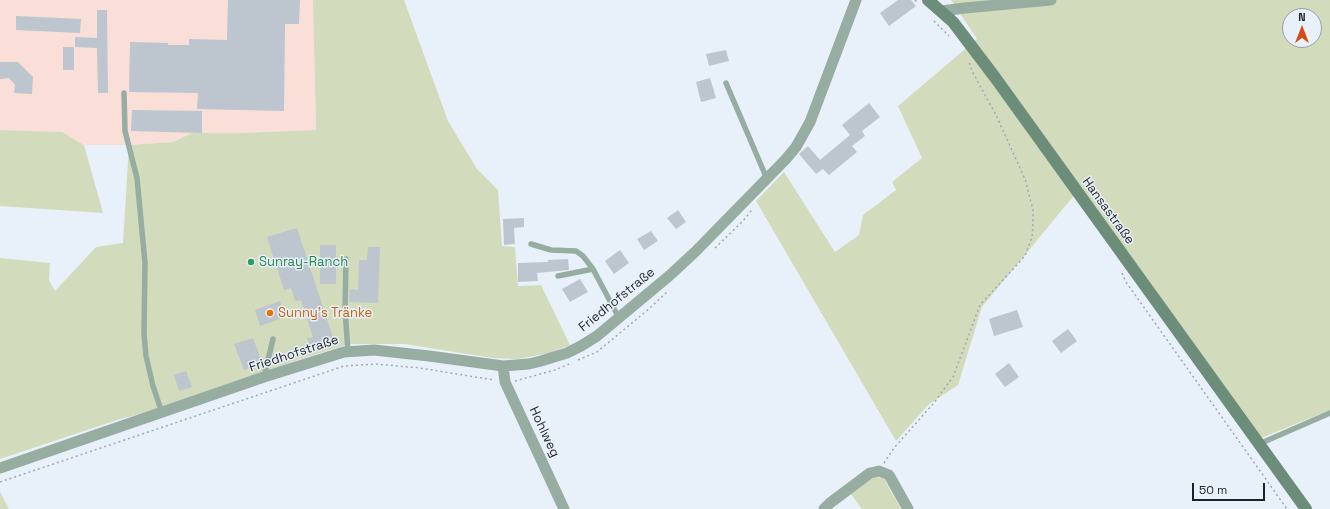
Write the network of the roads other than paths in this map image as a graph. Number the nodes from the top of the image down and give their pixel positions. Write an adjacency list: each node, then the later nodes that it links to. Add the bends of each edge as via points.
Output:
1 (856, 0): 7 (street, Friedhofstraße, via 805,133)
2 (928, 0): 4 (street, Hansastraße)
3 (1051, 0): 4 (street)
4 (941, 11): 19 (street, Hansastraße, via 994,76)
5 (726, 83): 7 (lane)
6 (124, 93): 17 (lane, via 125,131 137,178 145,263 146,356)
7 (767, 179): 12 (street, Friedhofstraße, via 695,252)
8 (531, 244): 10 (lane, via 551,250 576,251)
9 (346, 259): 14 (lane, via 345,310)
10 (593, 269): 11 (lane); 12 (lane)
11 (558, 276)
12 (619, 318): 15 (street, Friedhofstraße, via 597,336 567,353 529,364)
13 (273, 340): 16 (lane)
14 (348, 351): 15 (street, Friedhofstraße, via 400,352); 16 (street, Friedhofstraße, via 332,354)
15 (503, 366): 21 (street, Hohlweg, via 505,382)
16 (264, 378): 17 (street, Friedhofstraße)
17 (162, 413): 20 (street, Friedhofstraße)
18 (1330, 413): 19 (lane)
19 (1259, 444): 24 (street, Hansastraße)
20 (0, 468)
21 (564, 509)
22 (824, 509): 23 (street, via 870,473 879,471 889,475)
23 (908, 509)
24 (1306, 509)

